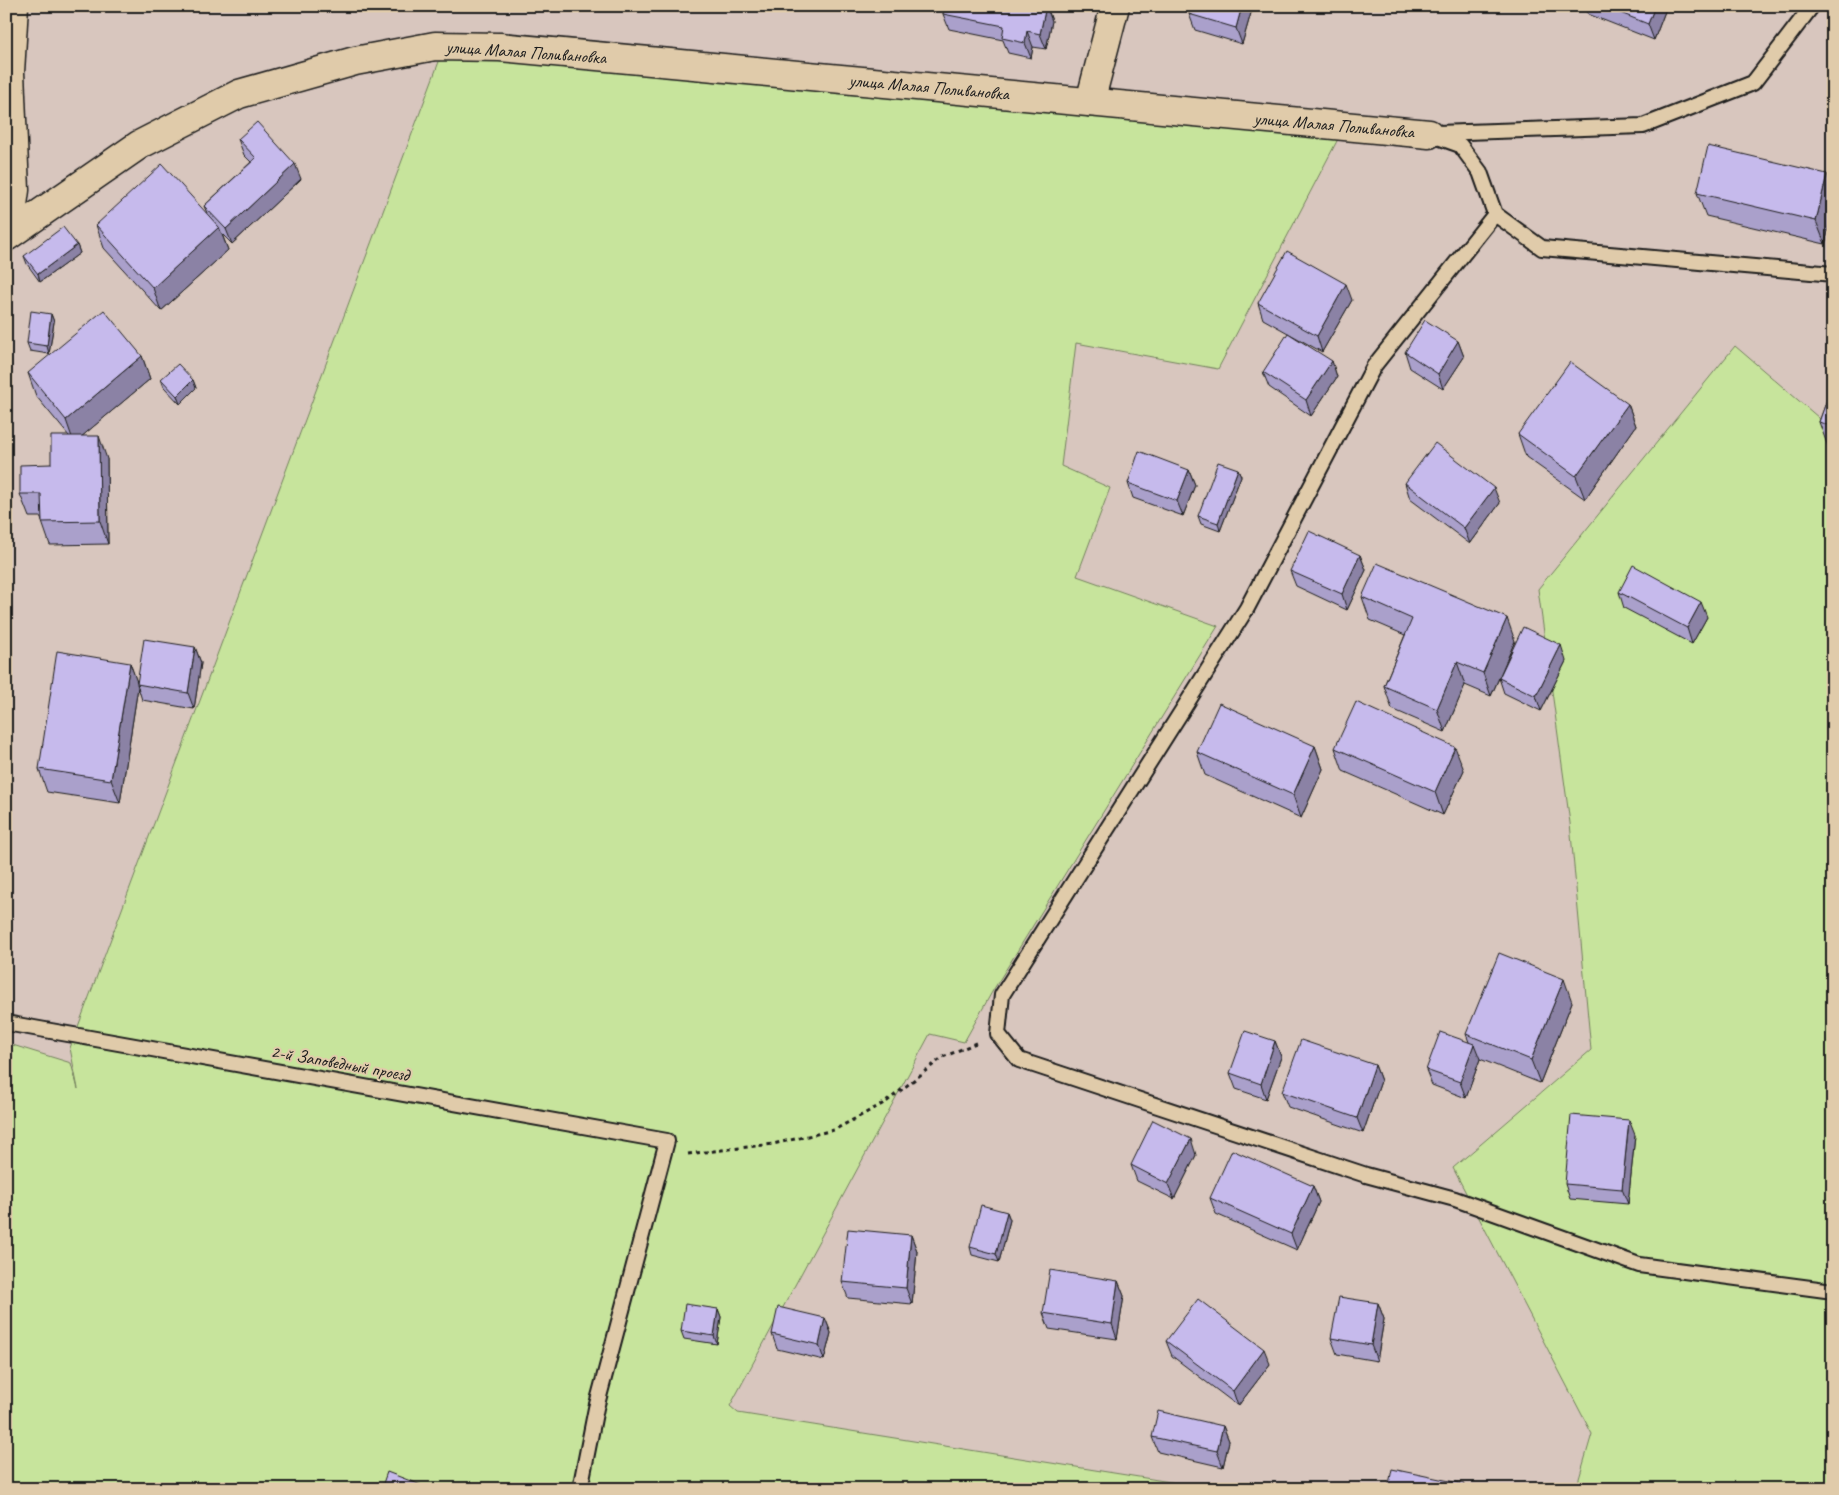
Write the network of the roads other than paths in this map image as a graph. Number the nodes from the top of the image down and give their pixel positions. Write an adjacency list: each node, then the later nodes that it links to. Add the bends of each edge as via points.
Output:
1 (14, 6): 4 (street)
2 (1116, 6): 5 (street)
3 (1812, 6): 6 (lane, via 1753,84 1643,126)
4 (8, 72): 8 (street, via 15,190)
5 (1090, 102): 6 (street, улица Малая Поливановка); 8 (street, улица Малая Поливановка, via 500,47 435,46 355,60 239,94 139,145)
6 (1429, 134): 7 (lane, via 1460,145 1480,172)
7 (1495, 214): 9 (lane, via 1542,248); 11 (lane, via 1374,366 1247,608 1002,995 998,1034 1019,1060 1366,1175 1455,1199 1639,1265)
8 (8, 235)
9 (1833, 274)
10 (6, 1022): 12 (lane, 2-й Заповедный проезд, via 667,1140 596,1408)
11 (1833, 1291)
12 (580, 1489)

